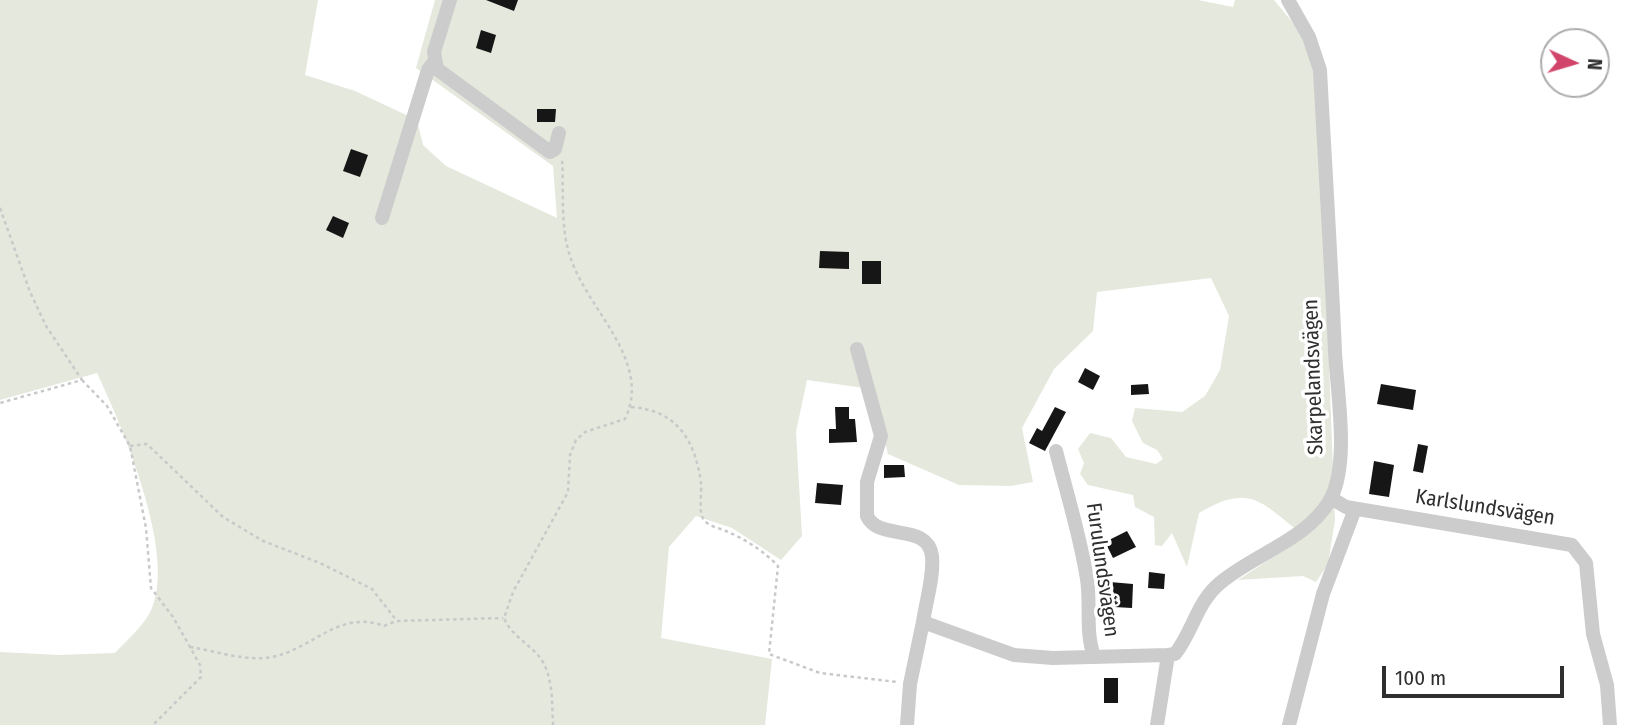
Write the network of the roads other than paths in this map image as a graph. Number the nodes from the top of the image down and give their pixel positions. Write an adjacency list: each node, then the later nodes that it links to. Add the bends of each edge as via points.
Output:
1 (450, 0): 3 (street)
2 (1287, 0): 8 (street, Skarpelandsvägen, via 1309,37 1320,70 1340,428)
3 (434, 62): 4 (street, via 441,73 550,152); 5 (street)
4 (559, 133)
5 (382, 218)
6 (857, 349): 10 (street, via 881,436 867,482 867,516 877,527 917,536 927,543 932,559)
7 (1056, 451): 12 (street, Furulundsvägen, via 1079,533 1089,644)
8 (1331, 498): 9 (street, Karlslundsvägen); 11 (street, Skarpelandsvägen, via 1308,525 1220,583 1202,602 1181,646)
9 (1355, 509): 15 (street, via 1327,581); 16 (street, Karlslundsvägen, via 1572,545 1586,564 1593,634)
10 (923, 622): 12 (street, Furulundsvägen, via 1014,655); 13 (street)
11 (1168, 655): 12 (street, Furulundsvägen); 14 (street)
12 (1094, 656)
13 (907, 725)
14 (1157, 725)
15 (1289, 725)
16 (1611, 725)

